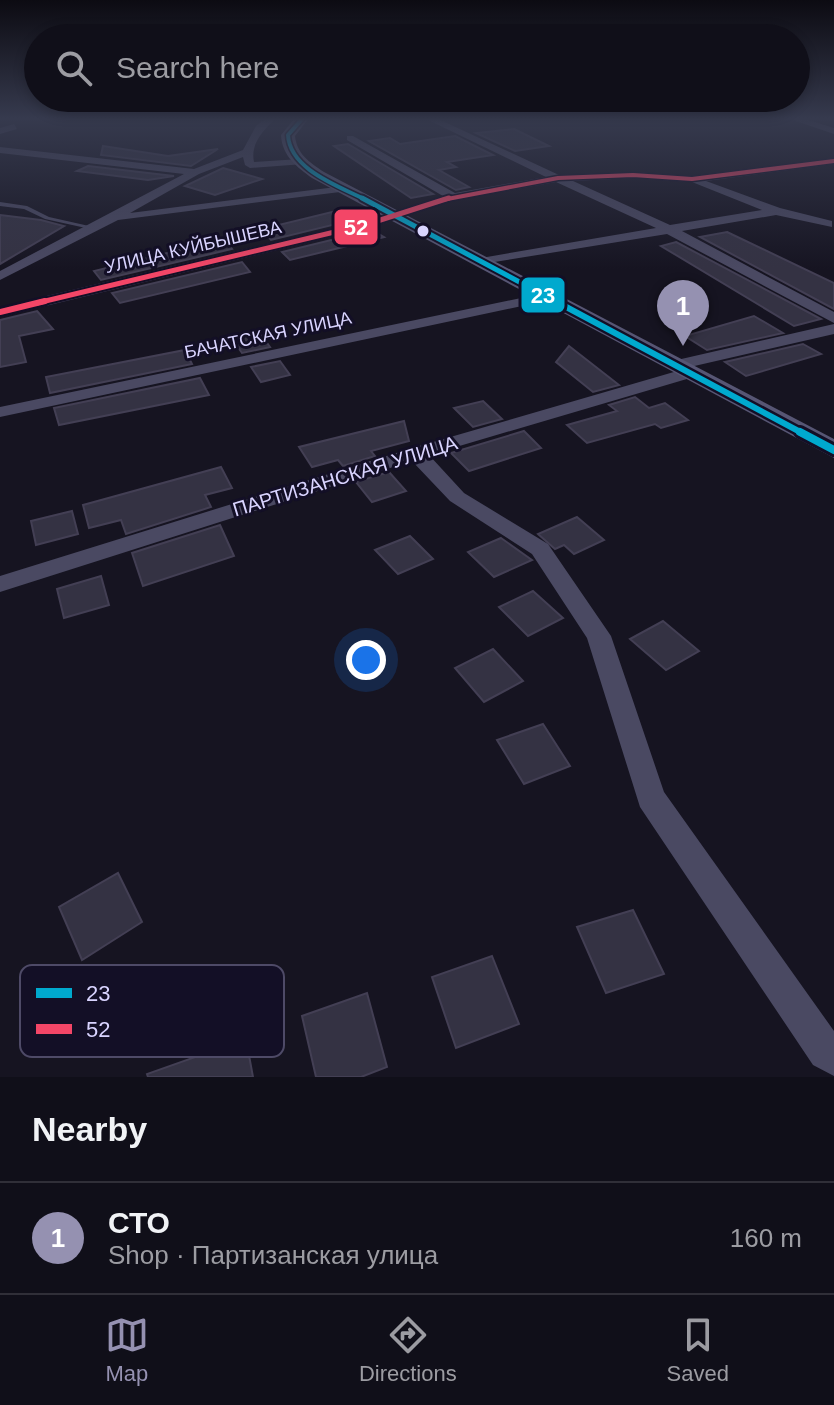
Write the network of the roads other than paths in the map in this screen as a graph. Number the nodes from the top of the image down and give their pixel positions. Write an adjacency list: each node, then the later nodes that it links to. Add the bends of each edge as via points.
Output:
1 (162, 168): 7 (street)
2 (205, 168): 7 (street)
3 (310, 168): 10 (main road)
4 (403, 168): 11 (street)
5 (537, 168): 8 (street)
6 (777, 168): 9 (street)
7 (195, 172): 15 (street)
8 (558, 178): 9 (street, УЛИЦА КУЙБЫШЕВА); 11 (street, УЛИЦА КУЙБЫШЕВА); 18 (street)
9 (692, 179): 13 (street)
10 (344, 189): 14 (main road); 15 (street)
11 (453, 197): 14 (street, УЛИЦА КУЙБЫШЕВА)
12 (0, 204): 17 (lane)
13 (776, 211): 16 (street); 18 (street)
14 (393, 215): 19 (main road); 22 (street, УЛИЦА КУЙБЫШЕВА)
15 (110, 220): 17 (street)
16 (828, 224)
17 (95, 228): 20 (street)
18 (670, 230): 19 (street); 23 (street)
19 (481, 262): 21 (main road)
20 (0, 276)
21 (545, 297): 25 (main road); 26 (street, БАЧАТСКАЯ УЛИЦА)
22 (0, 312)
23 (834, 318)
24 (834, 329): 25 (street, ПАРТИЗАНСКАЯ УЛИЦА)
25 (684, 369): 27 (main road); 28 (street, ПАРТИЗАНСКАЯ УЛИЦА)
26 (0, 412)
27 (834, 450)
28 (416, 453): 29 (street, ПАРТИЗАНСКАЯ УЛИЦА); 30 (street, via 457,497 540,549 599,636 651,798)
29 (0, 584)
30 (834, 1057)

